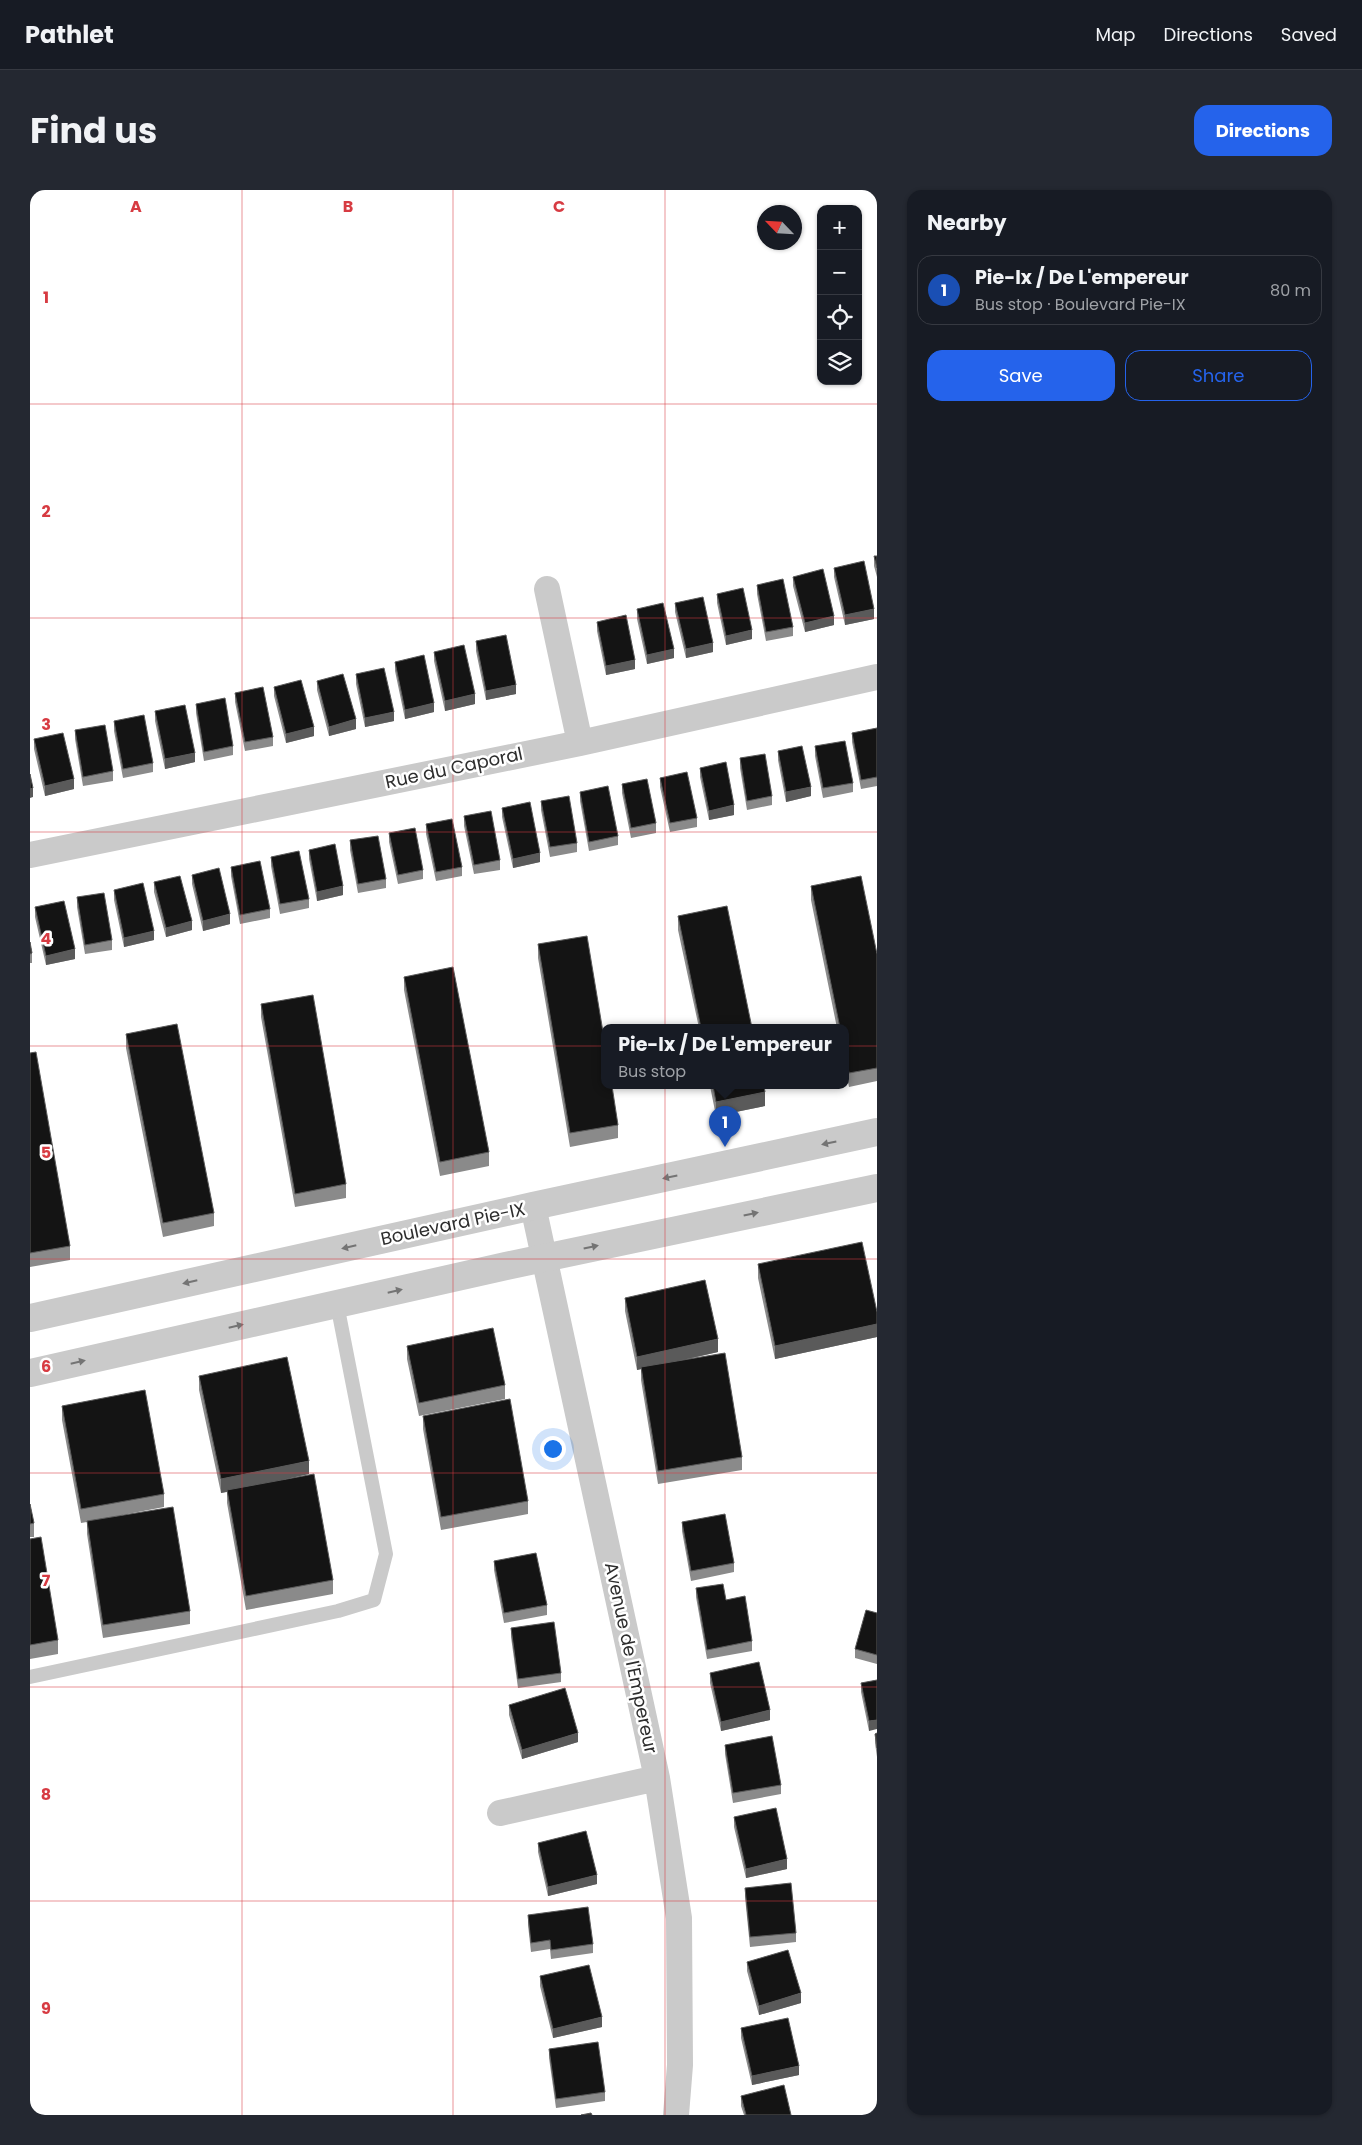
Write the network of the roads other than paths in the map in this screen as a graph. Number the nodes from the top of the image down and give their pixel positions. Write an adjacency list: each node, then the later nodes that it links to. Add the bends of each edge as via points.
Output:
1 (547, 589): 3 (street)
2 (877, 677): 3 (street, Rue du Caporal)
3 (580, 743): 4 (street, Rue du Caporal)
4 (30, 855)
5 (877, 1132): 7 (street, Boulevard Pie-IX, one-way to 7)
6 (877, 1188): 8 (street, one-way to 6)
7 (533, 1206): 8 (street, Avenue de l'Empereur); 10 (street, Boulevard Pie-IX, one-way to 10)
8 (544, 1257): 9 (street, one-way to 8); 13 (street, Avenue de l'Empereur)
9 (337, 1304): 11 (street, one-way to 9); 12 (lane, via 386,1554 374,1600 338,1611)
10 (30, 1318)
11 (30, 1373)
12 (30, 1677)
13 (657, 1778): 14 (street); 15 (street, Avenue de l'Empereur, via 679,1918 680,2065)
14 (500, 1813)
15 (676, 2115)

